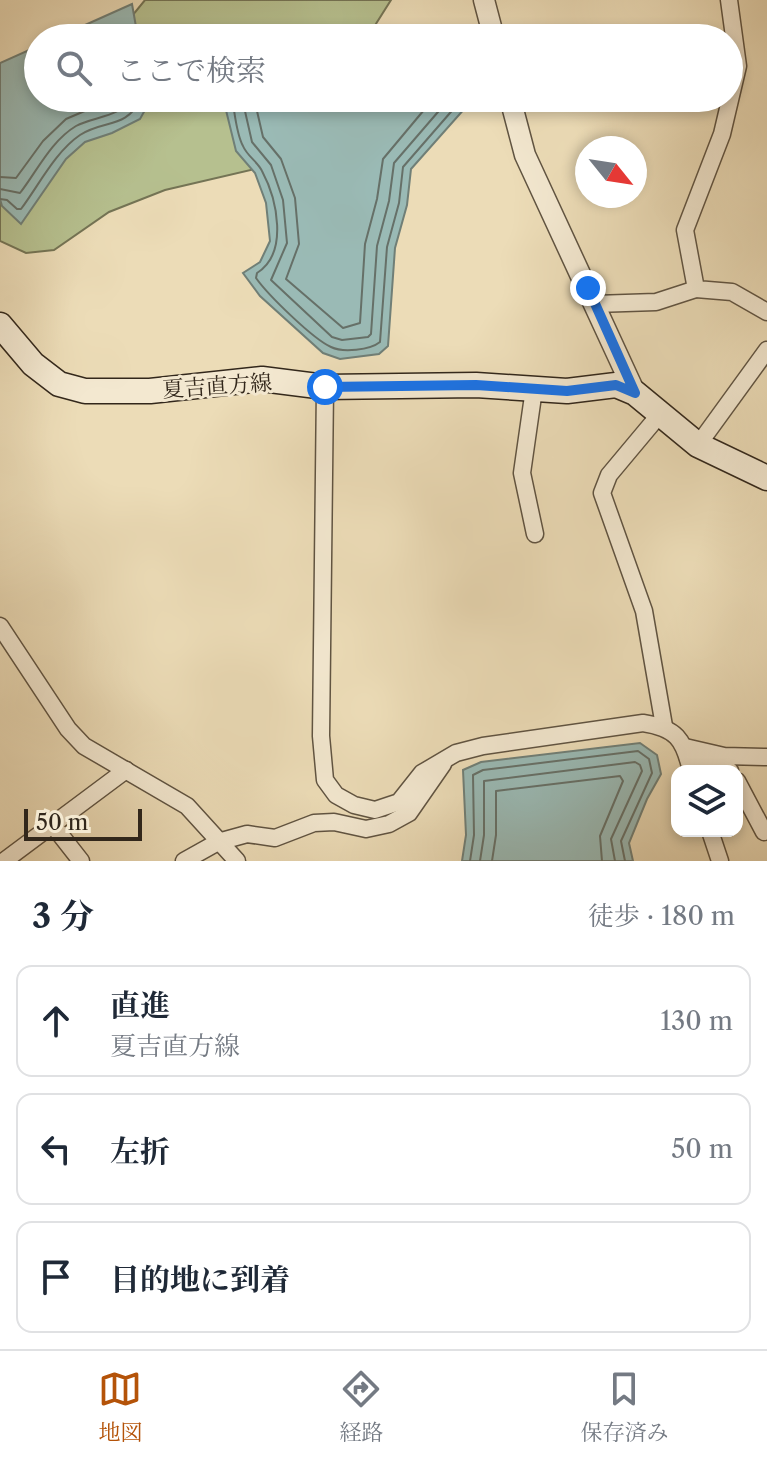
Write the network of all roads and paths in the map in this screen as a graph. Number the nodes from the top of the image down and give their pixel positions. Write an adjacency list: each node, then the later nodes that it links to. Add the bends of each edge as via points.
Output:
1 (484, 0): 3 (street)
2 (729, 0): 4 (street)
3 (490, 24)
4 (732, 24)
5 (514, 112): 8 (street, via 525,155)
6 (727, 112): 7 (street, via 685,230)
7 (696, 289): 8 (street, via 656,302); 9 (street, via 732,292)
8 (595, 304): 14 (street)
9 (767, 312)
10 (0, 325): 12 (main road, 夏吉直方線, via 33,364 59,384 85,391 150,391 262,379)
11 (764, 362): 16 (street)
12 (325, 387): 13 (main road, 夏吉直方線); 23 (street, via 325,780 336,795 375,810 399,802 422,773)
13 (534, 389): 14 (main road, 夏吉直方線, via 616,385); 18 (street, via 522,473)
14 (635, 393): 15 (main road)
15 (660, 414): 16 (main road); 20 (street, via 609,475 602,493 644,611)
16 (698, 445): 17 (main road)
17 (767, 478)
18 (535, 534)
19 (0, 626): 25 (street, via 68,729 84,746)
20 (664, 726): 22 (street); 23 (street, via 643,723 483,746)
21 (767, 757): 22 (street)
22 (688, 759): 24 (street)
23 (444, 762): 30 (street, via 409,813 389,824 366,829 314,823 275,838 247,834)
24 (709, 765)
25 (126, 770): 27 (street); 30 (street, via 187,806)
26 (743, 792): 28 (street)
27 (52, 824): 31 (street); 32 (street)
28 (767, 830)
29 (712, 837): 35 (street)
30 (218, 842): 33 (street); 34 (street)
31 (4, 861)
32 (81, 861)
33 (184, 861)
34 (237, 861)
35 (720, 861)

